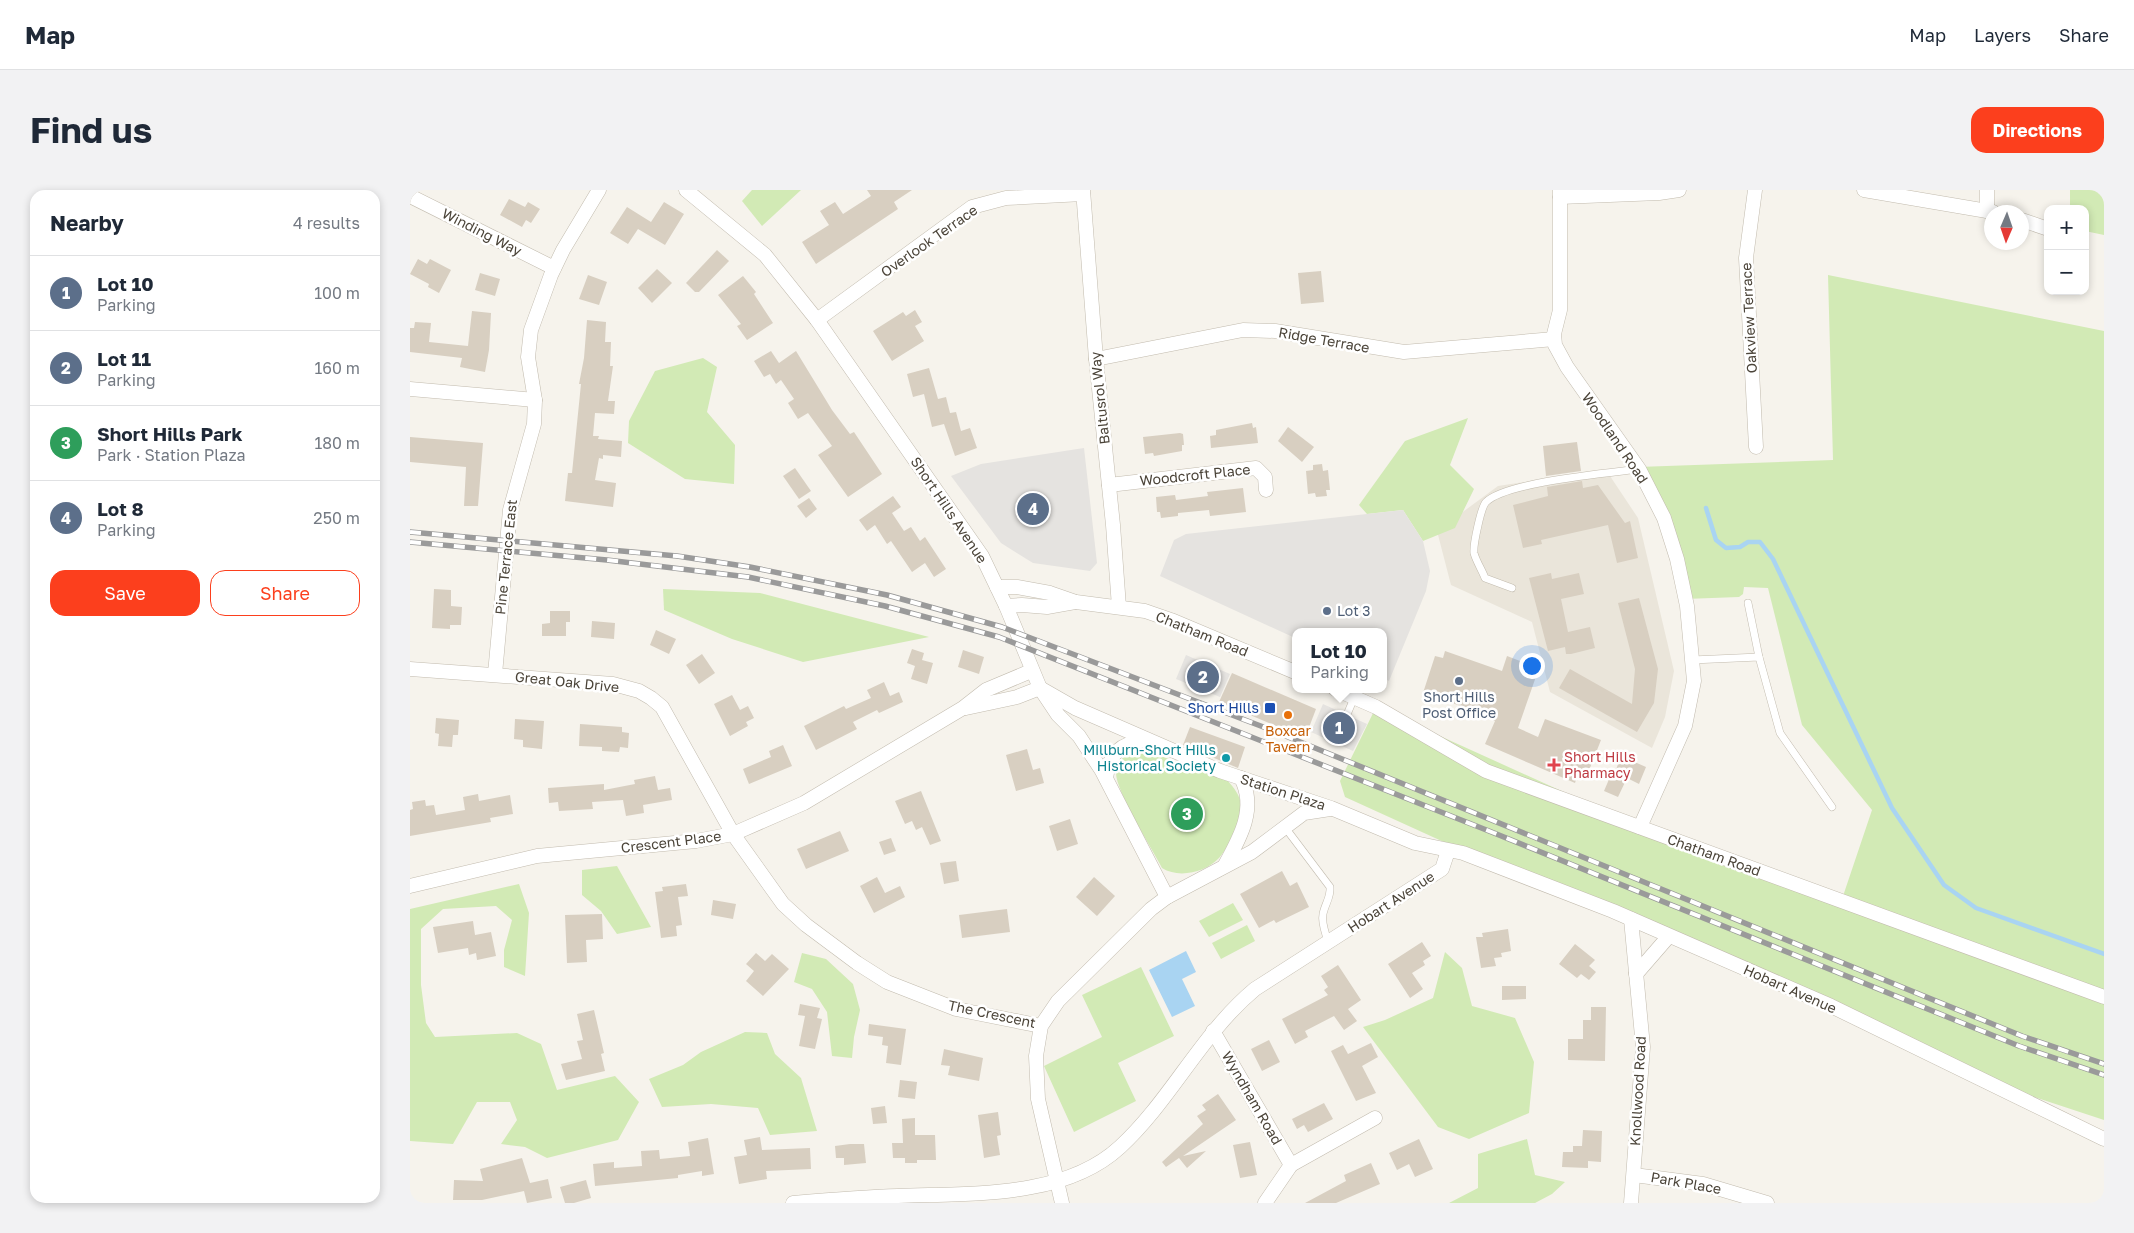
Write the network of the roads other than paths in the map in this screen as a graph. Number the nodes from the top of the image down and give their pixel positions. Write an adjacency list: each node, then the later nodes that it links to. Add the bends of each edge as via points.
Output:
1 (599, 190): 14 (street, Pine Terrace East)
2 (686, 190): 15 (street, Short Hills Avenue, via 765,255)
3 (1679, 190): 8 (street)
4 (1755, 190): 20 (street, Oakview Terrace, via 1746,258)
5 (1864, 190): 11 (street)
6 (1987, 190): 10 (street)
7 (1083, 192): 15 (street, Overlook Terrace, via 1006,198 972,207); 17 (street, Baltusrol Way)
8 (1560, 194): 16 (street, via 1560,310)
9 (410, 196): 14 (street, Winding Way)
10 (1989, 205)
11 (1984, 211)
12 (2029, 222): 13 (street)
13 (2044, 228)
14 (554, 268): 19 (street, Pine Terrace East, via 531,330 528,357)
15 (817, 320): 24 (street, Short Hills Avenue, via 982,556)
16 (1554, 339): 17 (street, Ridge Terrace, via 1404,352 1276,331 1243,330); 21 (street, Woodland Road, via 1567,367)
17 (1096, 359): 22 (street, Baltusrol Way)
18 (410, 389): 19 (street)
19 (535, 400): 35 (street, Pine Terrace East, via 534,424 510,510)
20 (1756, 447)
21 (1639, 469): 25 (lane, via 1515,489 1501,492 1485,502 1474,552 1485,578); 31 (street, Woodland Road, via 1664,518 1677,559 1687,606)
22 (1109, 485): 23 (street, Woodcroft Place, via 1256,468 1265,477); 29 (street, Baltusrol Way)
23 (1266, 490)
24 (997, 587): 26 (street, Chatham Road, via 1050,593); 28 (street, Short Hills Avenue)
25 (1512, 588)
26 (1076, 602): 28 (street, Chatham Road, via 1047,607); 29 (street, Chatham Road)
27 (1748, 603): 30 (lane)
28 (1006, 606): 33 (street, Short Hills Avenue)
29 (1119, 606): 34 (street, Chatham Road, via 1171,620)
30 (1759, 657): 31 (lane); 44 (lane, via 1780,733)
31 (1692, 660): 47 (street, Woodland Road, via 1694,681 1685,726)
32 (410, 669): 35 (street, Great Oak Drive)
33 (1031, 671): 36 (street, Short Hills Avenue); 39 (street, Crescent Place, via 986,690)
34 (1292, 671)
35 (495, 674): 48 (street, Great Oak Drive, via 613,684 651,698 662,707 673,725)
36 (1040, 688): 39 (street, Crescent Place, via 1017,697); 41 (street, Station Plaza); 42 (street, Short Hills Avenue, via 1058,715 1079,736)
37 (1343, 693): 38 (street, Chatham Road)
38 (1354, 698): 40 (lane); 47 (street, Chatham Road, via 1376,707 1486,771)
39 (963, 708): 48 (street, Crescent Place, via 804,804)
40 (1340, 731)
41 (1145, 740): 42 (street, via 1129,742 1116,751); 43 (street, Station Plaza)
42 (1106, 778): 52 (street, Short Hills Avenue)
43 (1241, 778): 45 (street, Station Plaza); 50 (street, The Crescent, via 1248,791 1248,814)
44 (1832, 807)
45 (1332, 808): 46 (street, The Crescent, via 1304,814); 49 (street, Station Plaza, via 1415,843)
46 (1284, 826): 50 (street, The Crescent, via 1252,852); 55 (lane, via 1330,887 1323,914)
47 (1640, 827): 57 (street, Chatham Road)
48 (733, 834): 51 (street, Crescent Place, via 696,841 537,856); 58 (street, The Crescent, via 783,904 806,925 887,982 956,1009)
49 (1448, 851): 53 (street, Hobart Avenue, via 1463,853); 55 (street, Hobart Avenue, via 1442,869)
50 (1225, 865): 52 (street, The Crescent)
51 (410, 886)
52 (1167, 897): 58 (street, The Crescent, via 1058,1001)
53 (1631, 919): 54 (street, Hobart Avenue); 56 (street, Knollwood Road)
54 (1669, 936): 56 (street); 61 (street, Hobart Avenue, via 1831,1006)
55 (1328, 942): 59 (street, Hobart Avenue, via 1255,989)
56 (1636, 974): 63 (street, Knollwood Road, via 1643,1047)
57 (2104, 997)
58 (1041, 1026): 64 (street, via 1036,1056 1038,1099)
59 (1212, 1031): 62 (street, Wyndham Road); 64 (street, Hobart Avenue, via 1143,1123 1119,1148 1085,1170)
60 (1375, 1118): 62 (street)
61 (2104, 1139)
62 (1291, 1165): 68 (street)
63 (1634, 1175): 69 (street, Knollwood Road); 70 (street, Park Place, via 1703,1184)
64 (1056, 1180): 65 (street, Hobart Avenue, via 1021,1190); 67 (street)
65 (857, 1200): 66 (street, Hobart Avenue)
66 (792, 1203)
67 (1062, 1203)
68 (1265, 1203)
69 (1631, 1203)
70 (1767, 1203)

